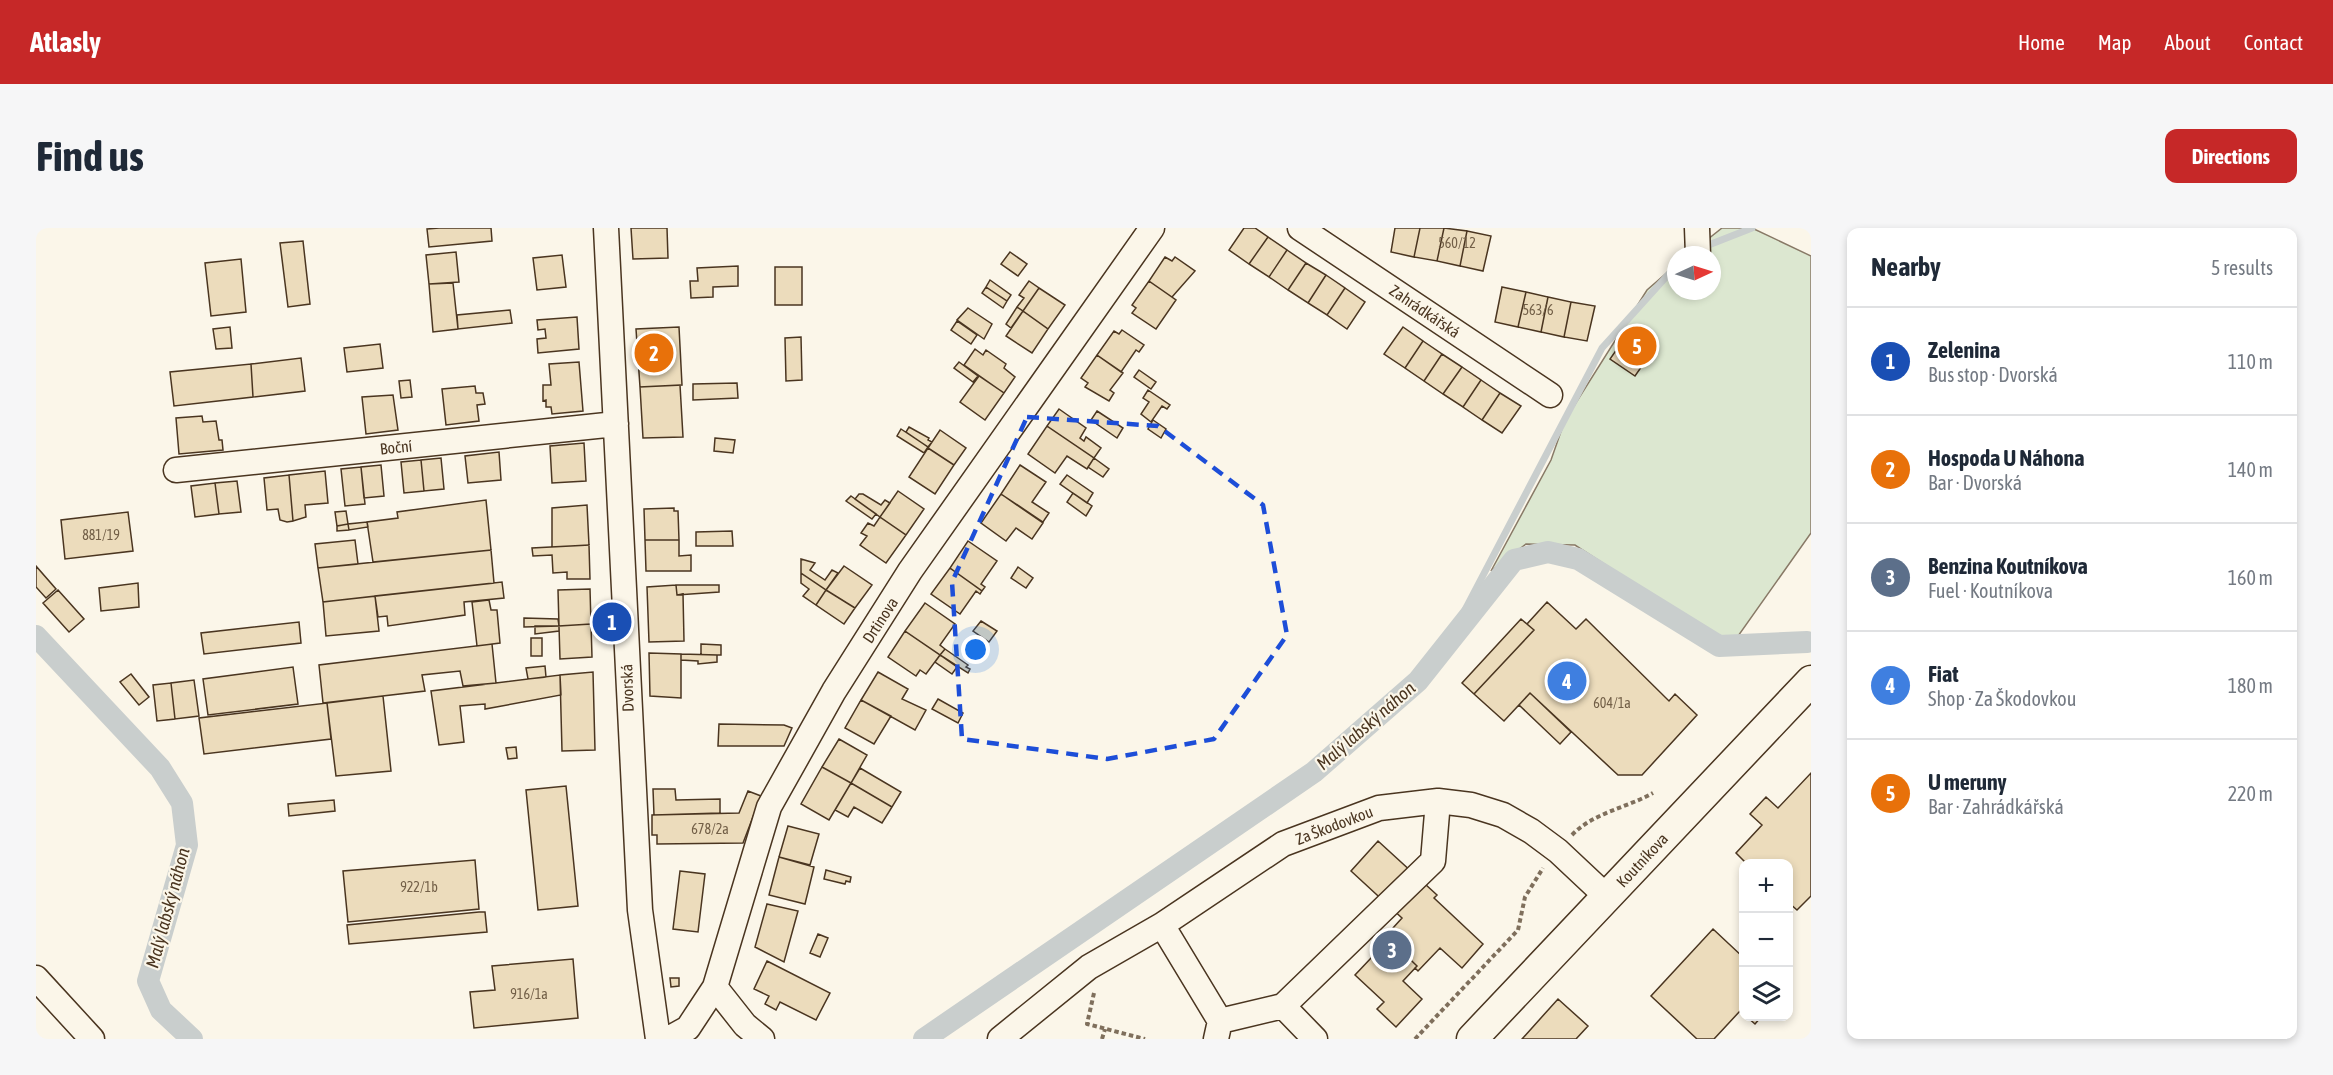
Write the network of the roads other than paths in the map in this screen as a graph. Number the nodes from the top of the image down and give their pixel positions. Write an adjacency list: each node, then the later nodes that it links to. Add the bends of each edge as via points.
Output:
1 (606, 228): 7 (street, Dvorská)
2 (1152, 228): 14 (street, Drtinova, via 910,571 834,691 769,807)
3 (1300, 228): 6 (street, Zahrádkářská)
4 (1697, 228): 5 (street)
5 (1698, 246)
6 (1550, 395)
7 (616, 424): 8 (street, Boční); 18 (street, Dvorská, via 640,910)
8 (176, 470)
9 (1811, 681): 11 (main road, Koutníkova)
10 (1438, 801): 11 (street, Za Škodovkou, via 1472,805 1503,815 1558,851); 12 (street, Za Škodovkou, via 1379,808 1284,844); 15 (street, via 1433,861)
11 (1607, 897): 23 (main road, Koutníkova)
12 (1162, 926): 16 (street); 21 (street, Za Škodovkou, via 1089,967)
13 (38, 985): 17 (street)
14 (715, 987): 19 (street, Drtinova, via 688,1028); 20 (street, via 745,1025)
15 (1283, 1006): 16 (street); 22 (street)
16 (1218, 1030)
17 (93, 1039)
18 (658, 1039)
19 (669, 1039)
20 (762, 1039)
21 (1000, 1039)
22 (1315, 1039)
23 (1472, 1039)

